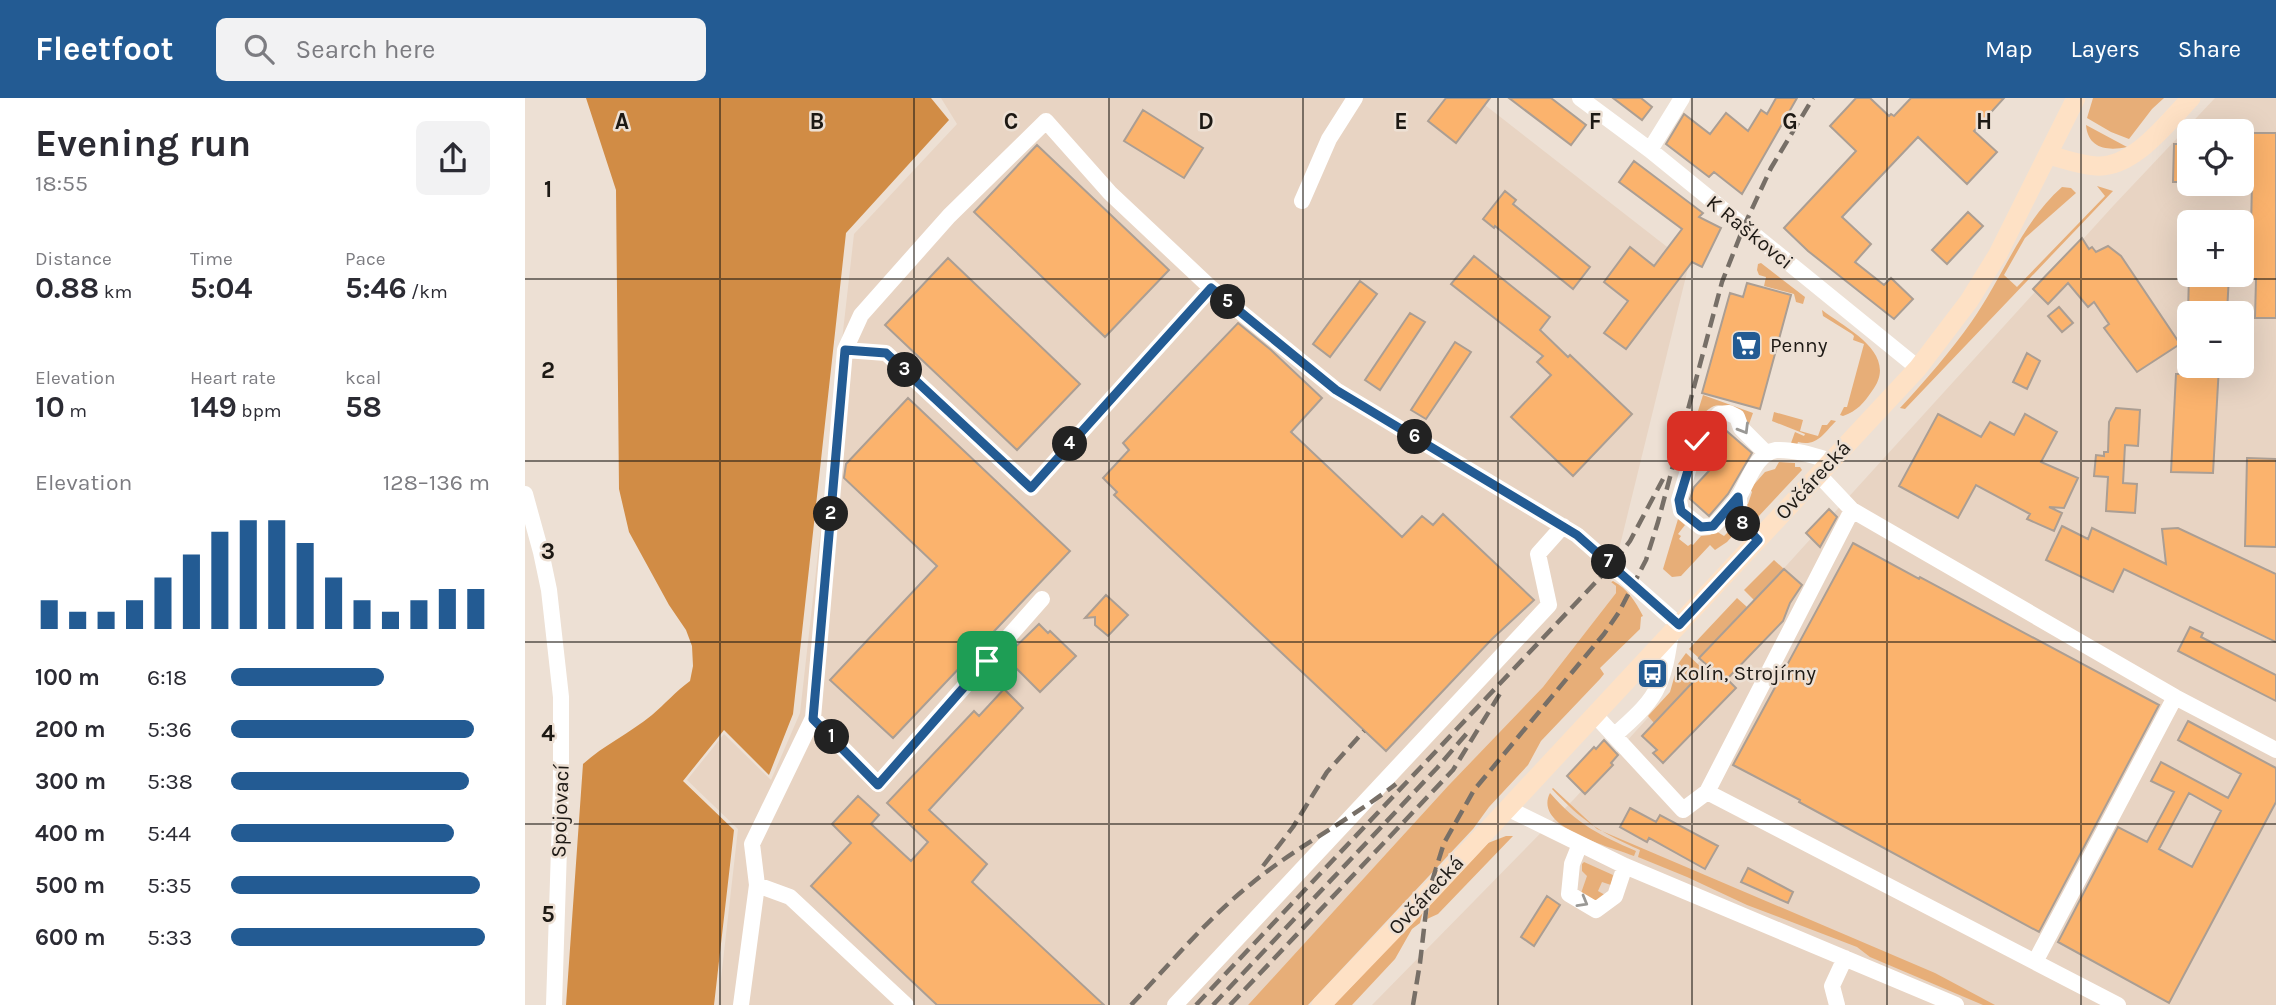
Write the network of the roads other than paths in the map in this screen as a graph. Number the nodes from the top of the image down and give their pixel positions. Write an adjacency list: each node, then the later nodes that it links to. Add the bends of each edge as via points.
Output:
1 (1355, 98): 8 (street, via 1329,139)
2 (1580, 98): 6 (street, K Raškovci)
3 (1682, 98): 6 (street)
4 (2076, 98): 7 (main road, Ovčárecká)
5 (2191, 98): 7 (main road, via 2149,142 2111,165 2085,165)
6 (1650, 150): 11 (street, K Raškovci)
7 (2049, 155): 11 (main road, Ovčárecká, via 1998,254)
8 (1302, 201)
9 (1211, 288): 10 (street, via 1031,488 886,353); 10 (street, via 1110,193 1046,121 949,216 861,315); 17 (street, via 1336,390)
10 (845, 350): 23 (street)
11 (1918, 368): 13 (main road, Ovčárecká)
12 (1767, 454): 13 (street, via 1776,450 1808,454); 15 (street); 15 (street, one-way to 12, via 1713,526 1701,527 1681,511 1679,500 1697,441 1719,414 1729,413)
13 (1825, 468): 16 (street); 18 (main road, Ovčárecká)
14 (525, 494): 33 (street, Spojovací, via 549,590 561,697)
15 (1738, 497): 18 (street, via 1740,521)
16 (1852, 510): 21 (street); 26 (street)
17 (1563, 526): 20 (street, via 1612,565); 36 (street, via 1538,554 1549,605)
18 (1758, 540): 20 (main road, Ovčárecká)
19 (1042, 599): 23 (street, via 878,785)
20 (1675, 629): 22 (main road, Ovčárecká); 24 (street, via 1658,688)
21 (2175, 697): 25 (street); 32 (street)
22 (1595, 715): 24 (street); 27 (main road, Ovčárecká)
23 (813, 719): 30 (street, via 752,844)
24 (1615, 735): 26 (street, via 1683,810)
25 (2276, 750)
26 (1707, 792): 32 (street)
27 (1507, 808): 28 (street); 37 (main road, Ovčárecká)
28 (1580, 844): 29 (street); 29 (street, one-way to 29, via 1572,864 1569,894 1596,910 1615,896)
29 (1625, 866): 31 (street)
30 (757, 885): 34 (street); 35 (street, via 790,897)
31 (1845, 958): 38 (street, via 1832,986); 39 (street)
32 (2035, 962): 40 (street)
33 (554, 1005)
34 (741, 1005)
35 (906, 1005)
36 (1175, 1005)
37 (1321, 1005)
38 (1837, 1005)
39 (1956, 1005)
40 (2118, 1005)

